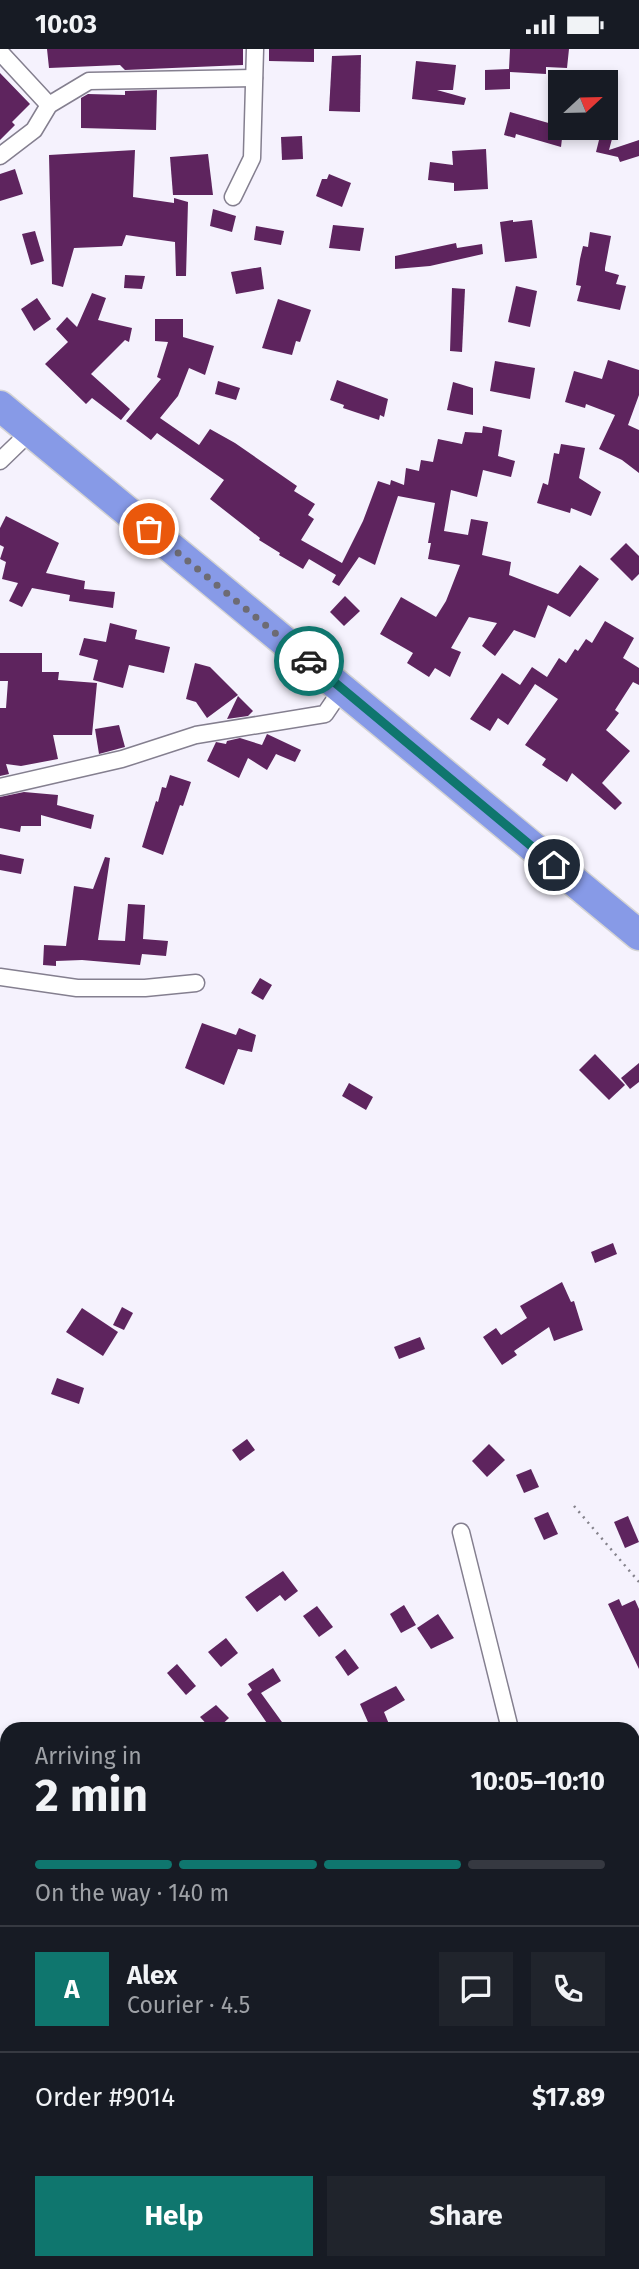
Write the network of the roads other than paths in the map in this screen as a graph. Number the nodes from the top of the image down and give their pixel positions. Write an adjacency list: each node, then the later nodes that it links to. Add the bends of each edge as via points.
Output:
1 (255, 49): 3 (street)
2 (0, 52): 4 (street)
3 (254, 78): 4 (street, via 89,81); 6 (street, via 252,158)
4 (49, 104): 5 (street, via 34,130)
5 (0, 156)
6 (233, 197)
7 (0, 405): 8 (highway)
8 (31, 431): 9 (street); 10 (highway)
9 (0, 461)
10 (342, 689): 11 (street, via 325,714 196,736 122,759); 12 (highway)
11 (0, 787)
12 (639, 935)
13 (0, 977): 14 (street, via 77,988)
14 (196, 983)
15 (461, 1532): 16 (street)
16 (508, 1722)

